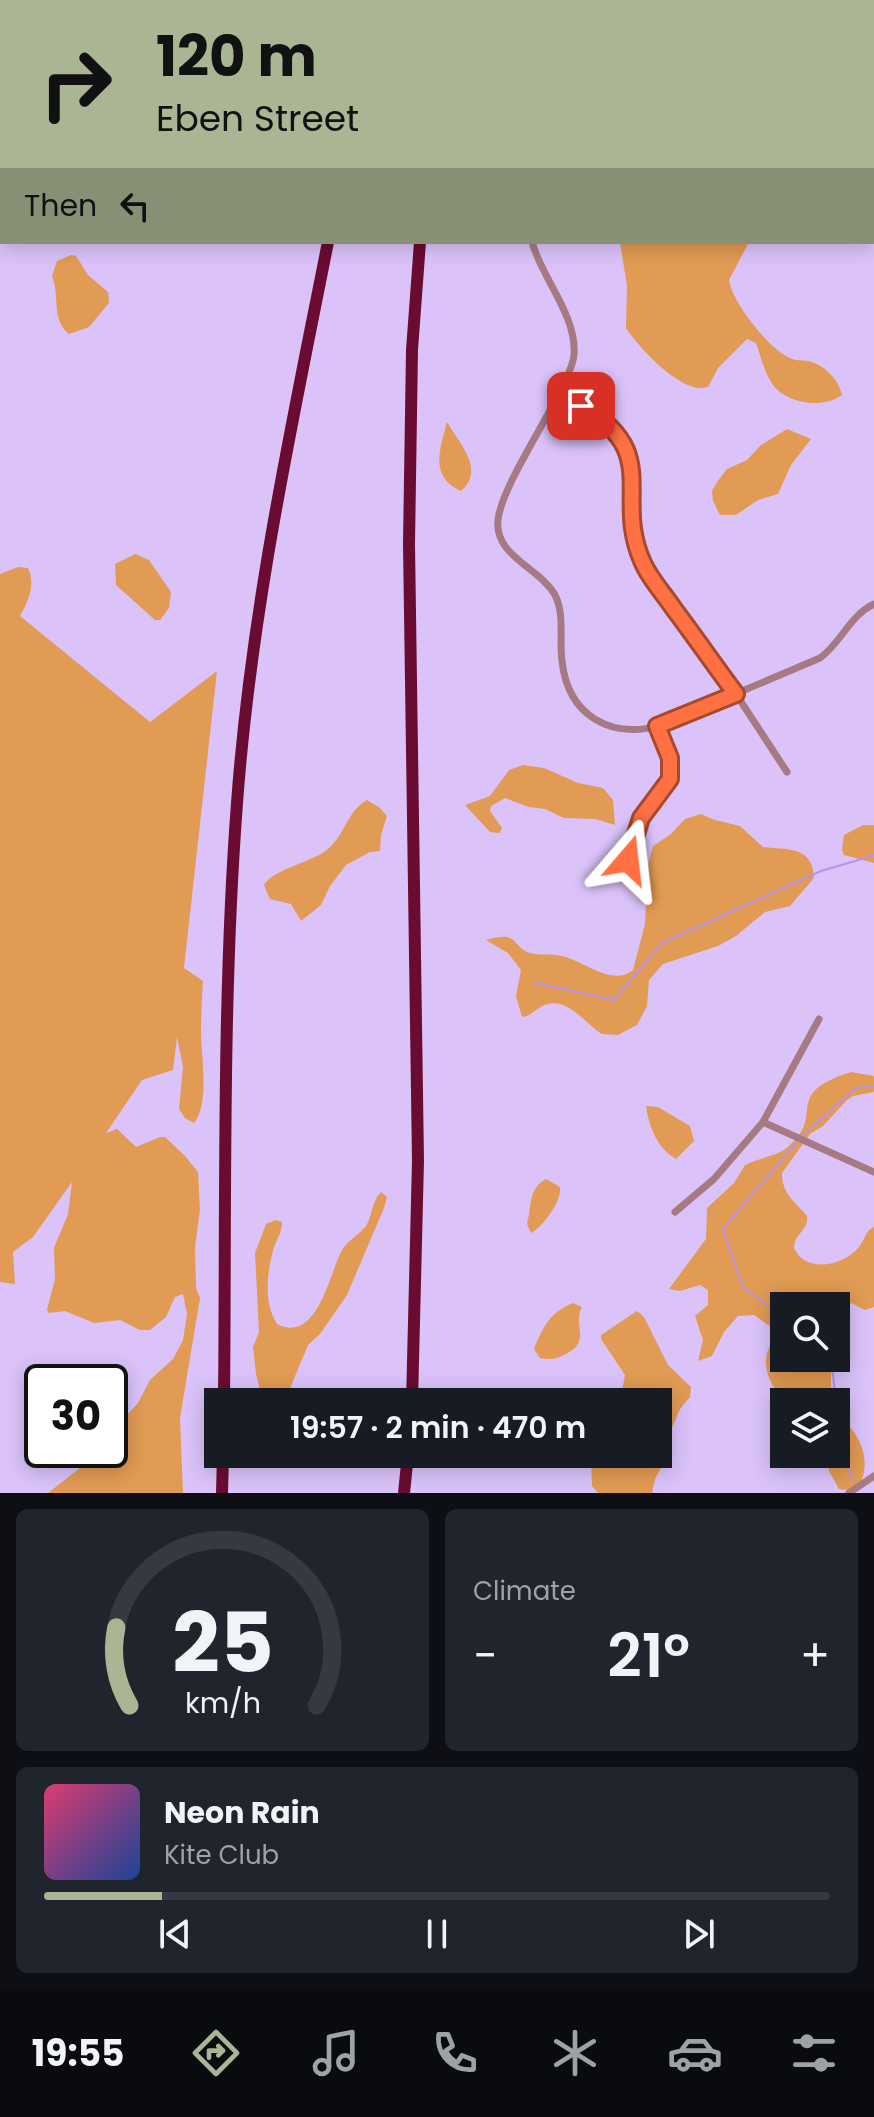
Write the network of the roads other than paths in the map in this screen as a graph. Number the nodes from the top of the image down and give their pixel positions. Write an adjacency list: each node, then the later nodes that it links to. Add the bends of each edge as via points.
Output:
1 (328, 244): 14 (highway, via 262,577 237,802 229,949)
2 (420, 244): 15 (highway, via 409,544 418,1161)
3 (533, 244): 4 (street, via 573,341 572,366)
4 (559, 394): 6 (street, via 602,418 622,440 644,566); 7 (street, via 507,494 498,532 505,547 543,580 557,600 564,674 580,706 624,730)
5 (874, 604): 6 (street, via 820,658)
6 (736, 694): 7 (street); 8 (street)
7 (657, 726): 9 (street, via 670,758 670,779 641,818)
8 (787, 772)
9 (628, 860)
10 (819, 1019): 11 (street)
11 (763, 1122): 12 (street); 13 (street, via 714,1179)
12 (874, 1172)
13 (675, 1212)
14 (224, 1388)
15 (412, 1388)
16 (223, 1468): 19 (highway)
17 (407, 1468): 20 (highway)
18 (874, 1476): 21 (street)
19 (222, 1493)
20 (404, 1493)
21 (849, 1493)

